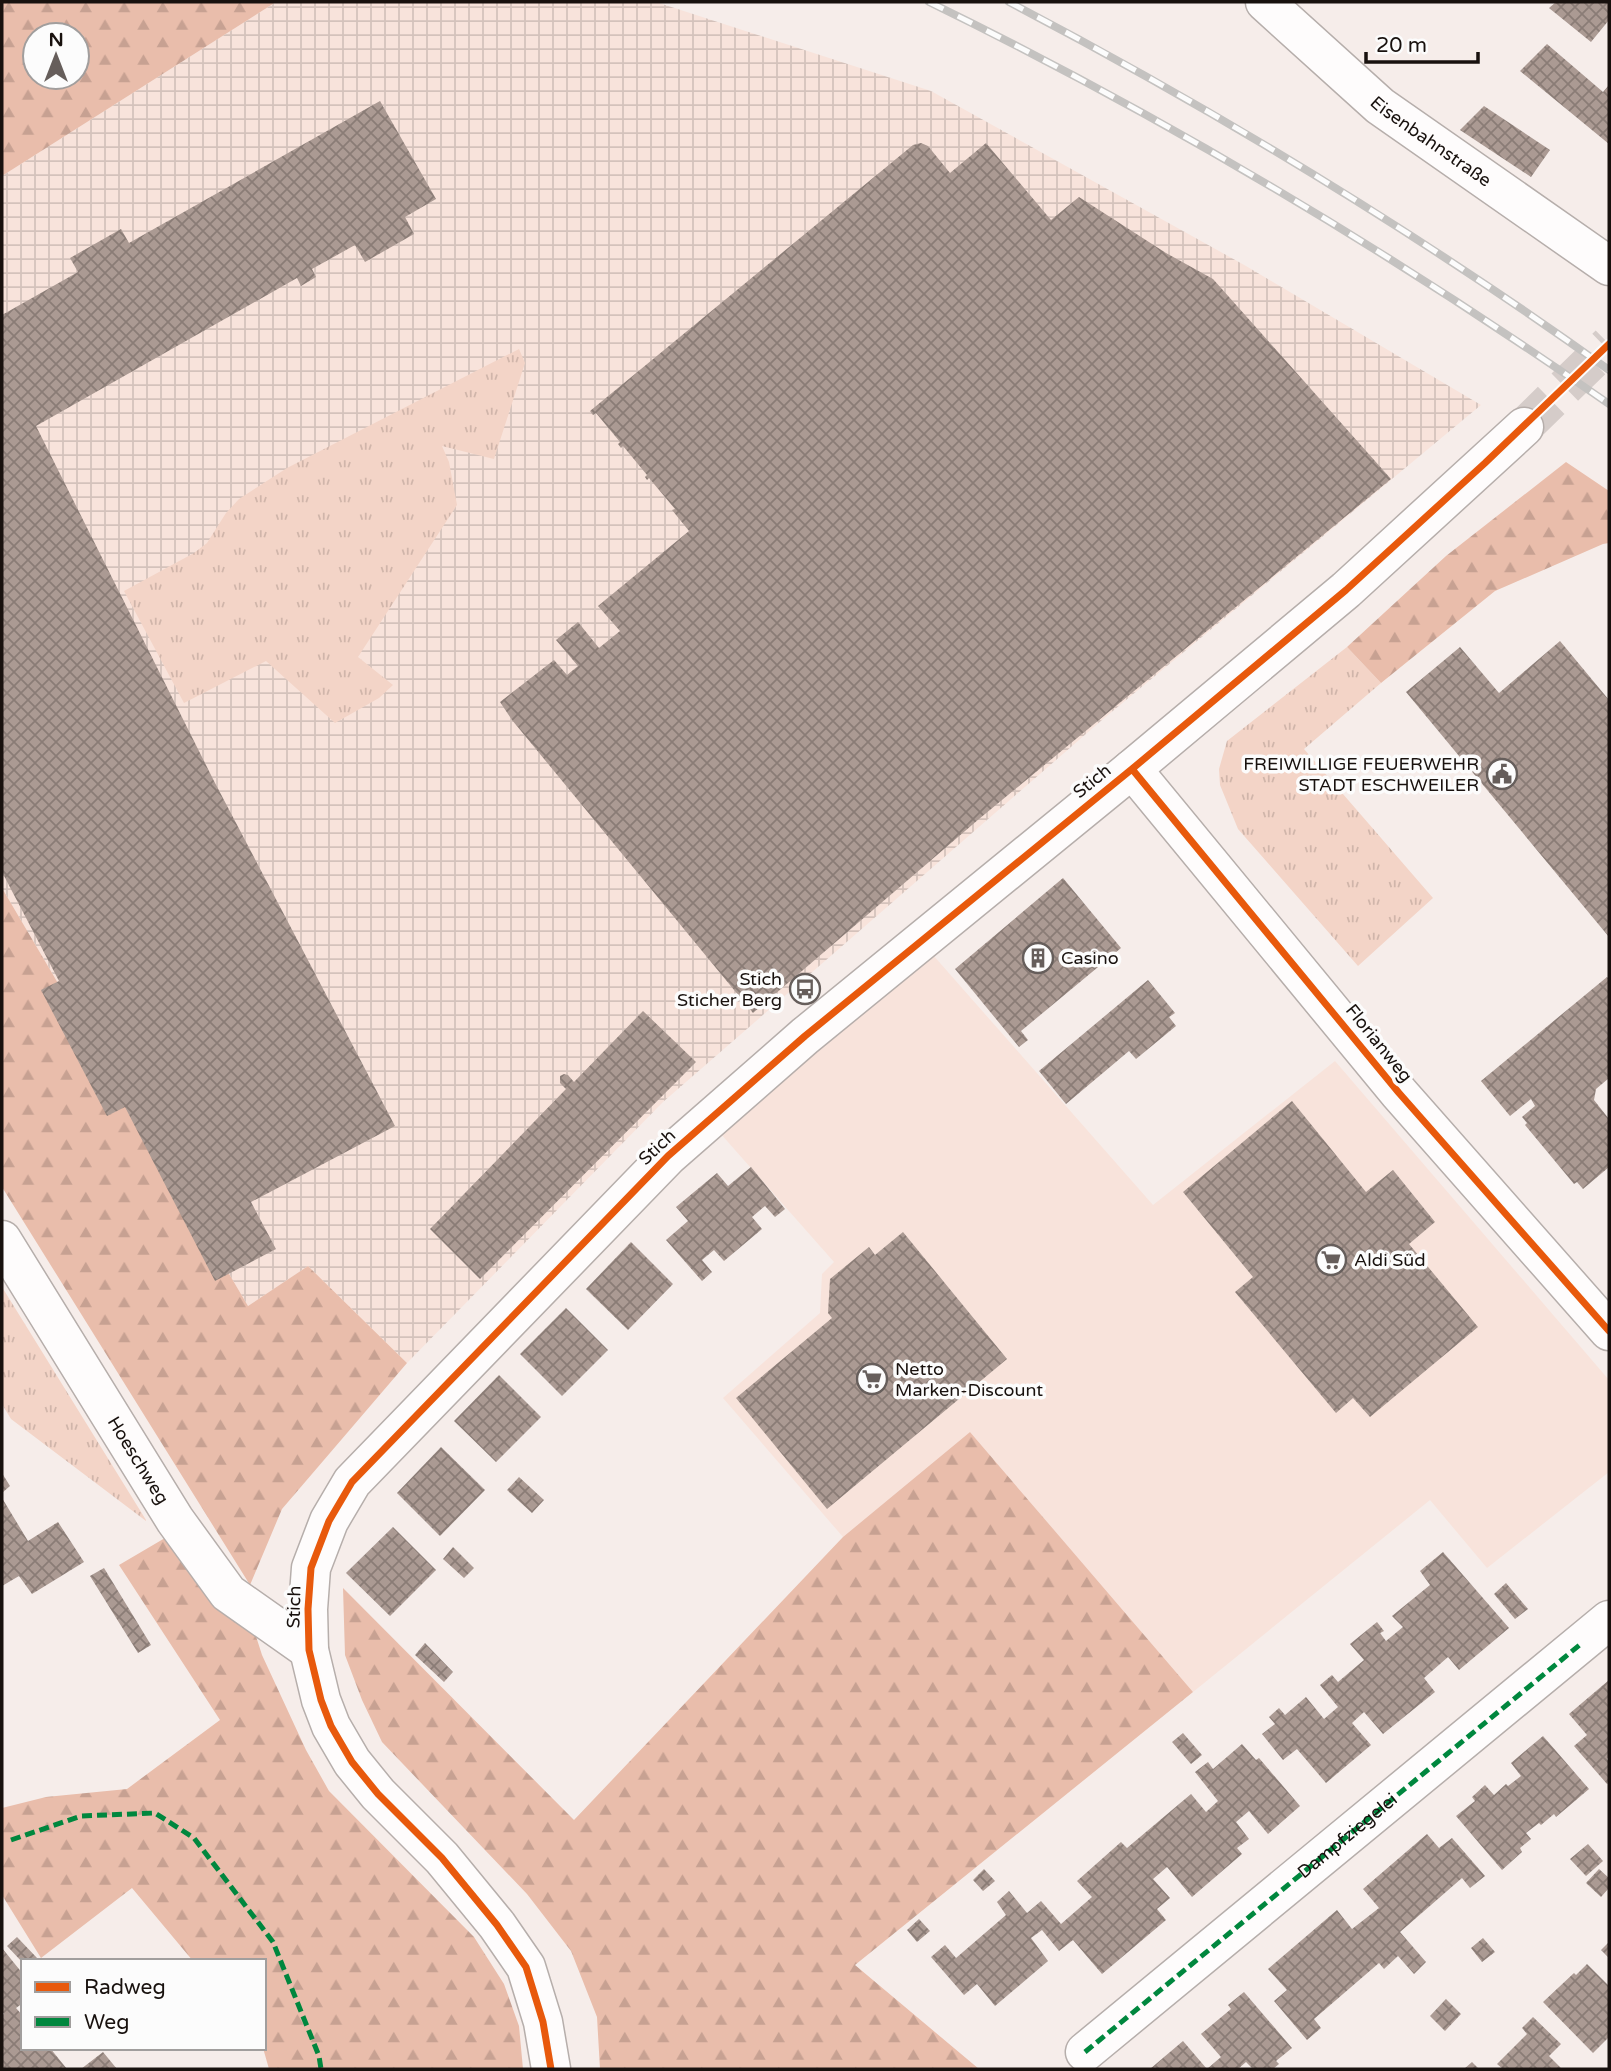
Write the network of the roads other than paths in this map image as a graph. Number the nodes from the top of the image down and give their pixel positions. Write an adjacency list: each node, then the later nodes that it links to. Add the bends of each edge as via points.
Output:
1 (1265, 2): 2 (street, Eisenbahnstraße, via 1380,106)
2 (1609, 266)
3 (1524, 426): 4 (street, Stich, via 1346,590)
4 (1132, 769): 6 (street, Florianweg, via 1399,1093); 8 (street, Stich, via 805,1036 668,1156 352,1482 329,1521 311,1567)
5 (2, 1240): 8 (street, Hoeschweg, via 175,1520 228,1592)
6 (1609, 1331)
7 (1609, 1620): 9 (street, Dampfziegelei)
8 (309, 1650): 10 (street, Stich, via 321,1700 352,1762 442,1858 526,1967)
9 (1085, 2052)
10 (551, 2069)

